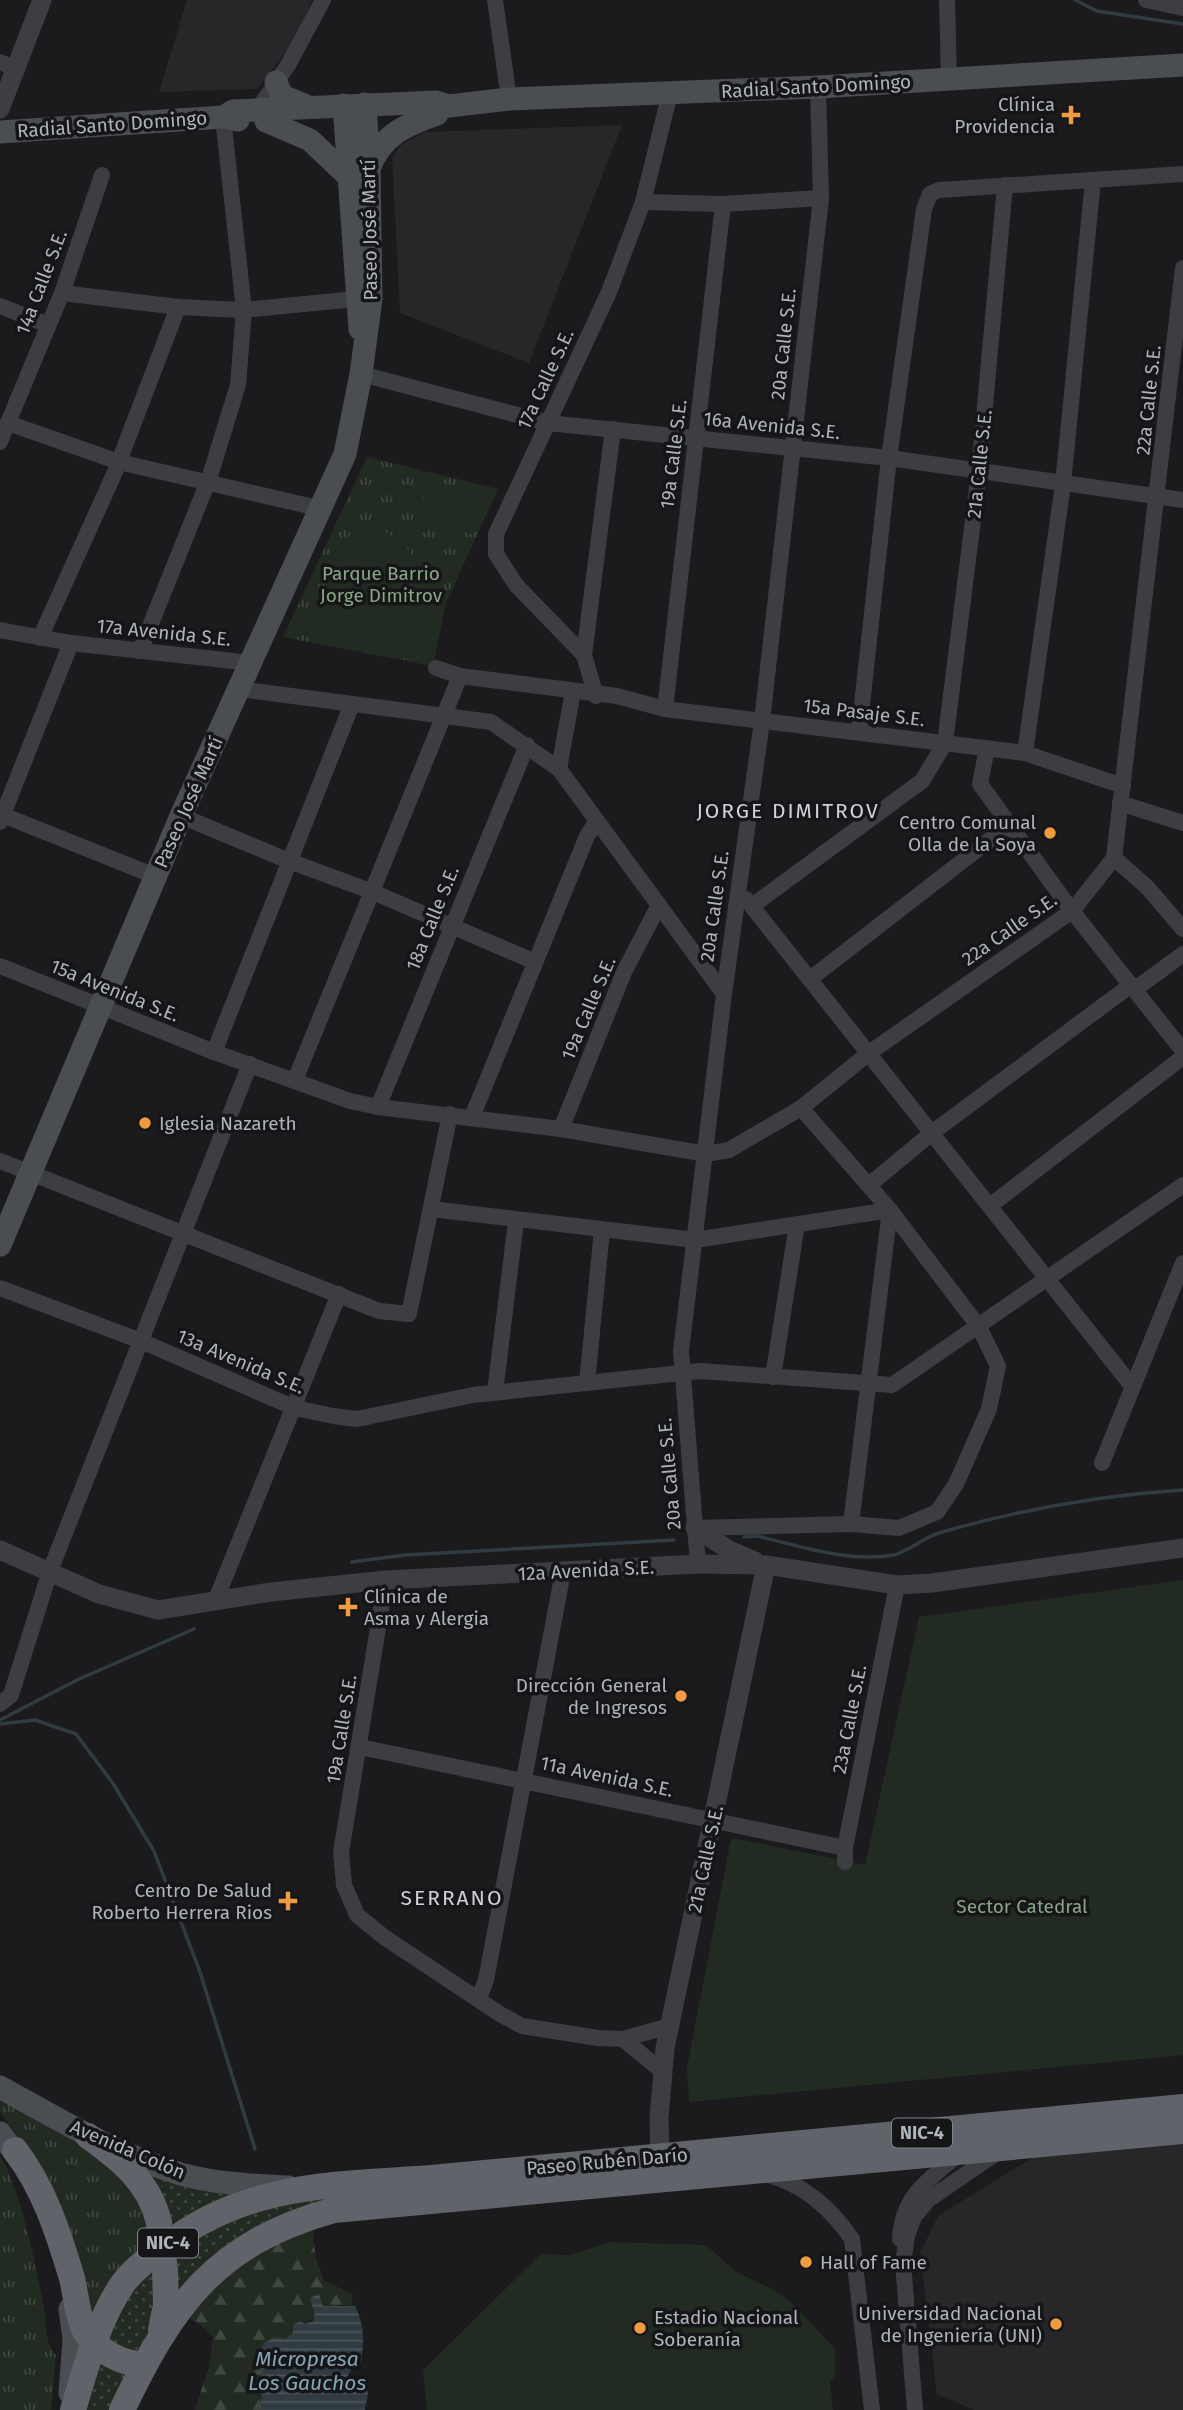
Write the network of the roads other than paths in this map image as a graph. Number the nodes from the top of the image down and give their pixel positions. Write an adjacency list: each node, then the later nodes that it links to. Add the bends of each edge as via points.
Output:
1 (42, 0): 7 (street)
2 (323, 0): 10 (street)
3 (495, 0): 13 (street)
4 (947, 0): 9 (street)
5 (1146, 0): 6 (street)
6 (1180, 5)
7 (8, 65): 15 (street)
8 (1183, 65): 9 (main road, Radial Santo Domingo)
9 (949, 79): 11 (main road, Radial Santo Domingo)
10 (276, 82): 14 (main road, via 282,96); 18 (street)
11 (818, 87): 12 (main road, Radial Santo Domingo); 26 (street, 20a Calle S.E.)
12 (670, 93): 13 (main road, Radial Santo Domingo); 27 (street, 17a Calle S.E.)
13 (509, 99): 16 (main road, Radial Santo Domingo)
14 (307, 106): 17 (main road, Radial Santo Domingo); 18 (main road, Radial Santo Domingo)
15 (0, 108)
16 (443, 110): 17 (main road, Radial Santo Domingo); 21 (main road, via 407,124 384,140)
17 (355, 112): 18 (main road, Radial Santo Domingo); 21 (main road, Paseo José Martí)
18 (262, 115): 19 (main road, Radial Santo Domingo); 21 (main road)
19 (223, 117): 20 (main road, Radial Santo Domingo); 34 (street)
20 (0, 132)
21 (358, 172): 31 (main road, Paseo José Martí); 37 (main road, Paseo José Martí, via 372,299)
22 (102, 174): 30 (street, 14a Calle S.E.)
23 (1183, 174): 24 (street)
24 (1093, 180): 25 (street); 48 (street)
25 (1005, 185): 44 (street, via 930,194 924,209); 46 (street, 21a Calle S.E.)
26 (821, 198): 28 (street); 43 (street, 20a Calle S.E.)
27 (643, 202): 28 (street); 39 (street, 17a Calle S.E., via 609,292)
28 (723, 204): 41 (street, 19a Calle S.E.)
29 (1183, 268): 35 (street, 22a Calle S.E.)
30 (62, 293): 33 (street); 36 (street, 14a Calle S.E.)
31 (355, 299): 34 (street); 37 (main road, Paseo José Martí)
32 (0, 306): 36 (street)
33 (178, 307): 34 (street); 45 (street)
34 (244, 310): 47 (street, via 238,385)
35 (1181, 312): 49 (street, 22a Calle S.E.)
36 (48, 325): 38 (street, 14a Calle S.E.)
37 (362, 365): 39 (street, 16a Avenida S.E.); 51 (main road, Paseo José Martí, via 345,454)
38 (7, 416): 42 (street, 14a Calle S.E.); 45 (street)
39 (548, 423): 40 (street, 16a Avenida S.E.); 56 (street, 17a Calle S.E., via 496,534 496,554 516,585)
40 (612, 429): 41 (street, 16a Avenida S.E.); 56 (street)
41 (696, 439): 43 (street, 16a Avenida S.E.); 64 (street, 19a Calle S.E.)
42 (0, 442)
43 (793, 449): 44 (street, 16a Avenida S.E.); 66 (street, 20a Calle S.E.)
44 (889, 458): 46 (street, 16a Avenida S.E.); 67 (street)
45 (119, 462): 47 (street); 53 (street)
46 (979, 472): 48 (street, 16a Avenida S.E.); 68 (street, 21a Calle S.E.)
47 (206, 484): 51 (street); 55 (street)
48 (1063, 484): 49 (street, 16a Avenida S.E.); 71 (street)
49 (1159, 497): 50 (street, 16a Avenida S.E.); 73 (street, 22a Calle S.E.)
50 (1183, 500)
51 (322, 509): 57 (main road, Paseo José Martí)
52 (0, 630): 53 (street, 17a Avenida S.E.)
53 (40, 638): 54 (street, 17a Avenida S.E.)
54 (71, 643): 55 (street, 17a Avenida S.E.); 76 (street)
55 (140, 651): 57 (street, 17a Avenida S.E.)
56 (584, 655): 62 (street)
57 (251, 663): 60 (main road, Paseo José Martí)
58 (436, 668): 59 (street, 15a Pasaje S.E.)
59 (460, 676): 61 (street, 15a Pasaje S.E.); 65 (street)
60 (239, 689): 63 (street); 75 (main road, Paseo José Martí)
61 (573, 691): 62 (street, 15a Pasaje S.E.); 72 (street)
62 (596, 696): 64 (street, 15a Pasaje S.E., via 617,696)
63 (352, 704): 65 (street); 81 (street)
64 (665, 709): 66 (street, 15a Pasaje S.E.)
65 (443, 716): 69 (street, via 491,722); 84 (street)
66 (762, 721): 67 (street, 15a Pasaje S.E.); 83 (street, 20a Calle S.E.)
67 (859, 732): 68 (street, 15a Pasaje S.E.)
68 (946, 743): 70 (street, 15a Pasaje S.E.); 86 (street, via 922,781)
69 (527, 745): 72 (street); 88 (street, 18a Calle S.E.)
70 (987, 748): 71 (street, 15a Pasaje S.E.); 79 (street, via 980,784)
71 (1025, 753): 73 (street, 15a Pasaje S.E.)
72 (559, 769): 77 (street)
73 (1123, 786): 74 (street, 22a Calle S.E.)
74 (1120, 803): 78 (street); 80 (street, 22a Calle S.E.)
75 (181, 816): 81 (street); 82 (main road, Paseo José Martí)
76 (1, 817): 82 (street)
77 (597, 821): 85 (street); 91 (street)
78 (1183, 823)
79 (1009, 825): 87 (street); 93 (street)
80 (1114, 858): 87 (street, 22a Calle S.E.); 89 (street)
81 (289, 861): 84 (street); 98 (street)
82 (155, 876): 96 (main road, Paseo José Martí)
83 (738, 889): 86 (street); 95 (street, 20a Calle S.E.)
84 (373, 891): 88 (street); 102 (street)
85 (659, 905): 95 (street); 107 (street, 19a Calle S.E., via 624,972)
86 (752, 906): 93 (street)
87 (1072, 911): 94 (street); 99 (street, 22a Calle S.E.)
88 (451, 927): 91 (street); 103 (street, 18a Calle S.E.)
89 (1183, 929)
90 (1183, 954): 94 (street)
91 (535, 962): 106 (street)
92 (0, 966): 96 (street, 15a Avenida S.E.)
93 (810, 979): 99 (street)
94 (1132, 987): 97 (street); 108 (street)
95 (724, 994): 109 (street, 20a Calle S.E.)
96 (101, 1007): 98 (street, 15a Avenida S.E.); 111 (main road, Paseo José Martí)
97 (1183, 1051)
98 (214, 1052): 101 (street, 15a Avenida S.E.)
99 (869, 1053): 104 (street, 22a Calle S.E.); 108 (street)
100 (1183, 1057): 114 (street)
101 (250, 1064): 102 (street, 15a Avenida S.E.); 120 (street)
102 (295, 1080): 103 (street, 22a Calle S.E.)
103 (378, 1107): 105 (street, 22a Calle S.E.)
104 (801, 1108): 109 (street, 22a Calle S.E., via 729,1150); 112 (street)
105 (450, 1114): 106 (street, 22a Calle S.E.); 115 (street)
106 (472, 1117): 107 (street, 22a Calle S.E.)
107 (561, 1129): 109 (street, 22a Calle S.E.)
108 (933, 1132): 112 (street); 114 (street)
109 (706, 1154): 121 (street, 20a Calle S.E.)
110 (0, 1161): 111 (street)
111 (29, 1172): 120 (street); 122 (main road, Paseo José Martí)
112 (869, 1185): 116 (street)
113 (1183, 1185): 124 (street, 13a Avenida S.E.)
114 (991, 1205): 124 (street)
115 (431, 1209): 117 (street); 126 (street, via 409,1314 379,1311)
116 (890, 1210): 118 (street); 127 (street); 132 (street)
117 (516, 1221): 119 (street); 134 (street)
118 (797, 1224): 121 (street); 130 (street)
119 (602, 1230): 121 (street); 131 (street)
120 (185, 1235): 126 (street); 128 (street)
121 (695, 1240): 129 (street, 20a Calle S.E.)
122 (0, 1245)
123 (1183, 1263): 133 (street)
124 (1049, 1278): 127 (street, 13a Avenida S.E.); 133 (street)
125 (0, 1288): 128 (street, 13a Avenida S.E.)
126 (339, 1294): 135 (street)
127 (978, 1327): 132 (street, 13a Avenida S.E., via 892,1385); 137 (street, via 998,1366 989,1409 956,1484 937,1512 899,1528)
128 (141, 1341): 135 (street, 13a Avenida S.E.); 142 (street)
129 (682, 1373): 130 (street, 13a Avenida S.E.); 131 (street, 13a Avenida S.E.); 138 (street, 20a Calle S.E.)
130 (773, 1377): 132 (street, 13a Avenida S.E.)
131 (587, 1383): 134 (street, 13a Avenida S.E.)
132 (868, 1385): 137 (street)
133 (1132, 1386): 136 (street)
134 (495, 1392): 135 (street, 13a Avenida S.E., via 357,1419)
135 (295, 1408): 146 (street)
136 (1102, 1463)
137 (851, 1524): 138 (street)
138 (696, 1542): 141 (street, 12a Avenida S.E.); 141 (street); 143 (street, 12a Avenida S.E.)
139 (1183, 1548): 145 (street, 12a Avenida S.E.)
140 (0, 1550): 142 (street, 12a Avenida S.E.)
141 (766, 1565): 145 (street, 12a Avenida S.E.); 150 (street, 21a Calle S.E.)
142 (50, 1571): 146 (street, 12a Avenida S.E., via 99,1594 158,1610); 147 (street, via 11,1695)
143 (563, 1572): 144 (street, 12a Avenida S.E.); 149 (street)
144 (386, 1580): 146 (street, 12a Avenida S.E.); 148 (street, 19a Calle S.E.)
145 (897, 1585): 151 (street, 23a Calle S.E.)
146 (215, 1602)
147 (0, 1704)
148 (360, 1747): 149 (street, 11a Avenida S.E.); 152 (street, 19a Calle S.E., via 341,1852 344,1885 357,1915)
149 (523, 1779): 150 (street, 11a Avenida S.E.); 152 (street)
150 (714, 1822): 151 (street, 11a Avenida S.E.); 153 (street, 21a Calle S.E.)
151 (845, 1855)
152 (479, 1998): 154 (street, via 522,2026)
153 (669, 2026): 154 (street); 155 (street, 21a Calle S.E.)
154 (624, 2039): 155 (street)
155 (663, 2072): 163 (street, 21a Calle S.E.)
156 (0, 2087): 159 (main road, Avenida Colón)
157 (1183, 2107): 163 (highway, Paseo Rubén Darío / NIC-4, via 804,2144)
158 (1183, 2131): 161 (highway, Paseo Rubén Darío / NIC-4)
159 (88, 2136): 165 (main road, Avenida Colón, via 184,2174 254,2185); 168 (highway, bridge, via 133,2172 152,2202 165,2271 166,2305)
160 (7, 2141): 169 (highway, via 40,2186 82,2324); 171 (main road, via 45,2217 70,2306 74,2339)
161 (1006, 2147): 162 (highway, Paseo Rubén Darío / NIC-4); 167 (street, via 928,2200 914,2217)
162 (961, 2152): 164 (highway, Paseo Rubén Darío / NIC-4); 167 (street, via 911,2197 902,2216)
163 (661, 2167): 164 (highway, Paseo Rubén Darío / NIC-4); 166 (highway, Paseo Rubén Darío / NIC-4, via 539,2167); 166 (highway, Paseo Rubén Darío / NIC-4, via 646,2174 556,2189)
164 (750, 2170): 173 (street, via 785,2179 817,2199 852,2239)
165 (306, 2187): 166 (highway, Paseo Rubén Darío / NIC-4); 169 (highway, Paseo Rubén Darío / NIC-4, via 231,2205 185,2230 126,2280)
166 (421, 2193): 168 (highway, Paseo Rubén Darío / NIC-4, via 334,2210 271,2232 214,2271 175,2312)
167 (903, 2263): 174 (street)
168 (160, 2336): 170 (highway, NIC-4)
169 (95, 2343): 170 (highway, via 129,2364); 171 (highway, NIC-4)
170 (144, 2364): 172 (highway, NIC-4)
171 (71, 2410)
172 (122, 2410)
173 (872, 2410)
174 (915, 2410)

